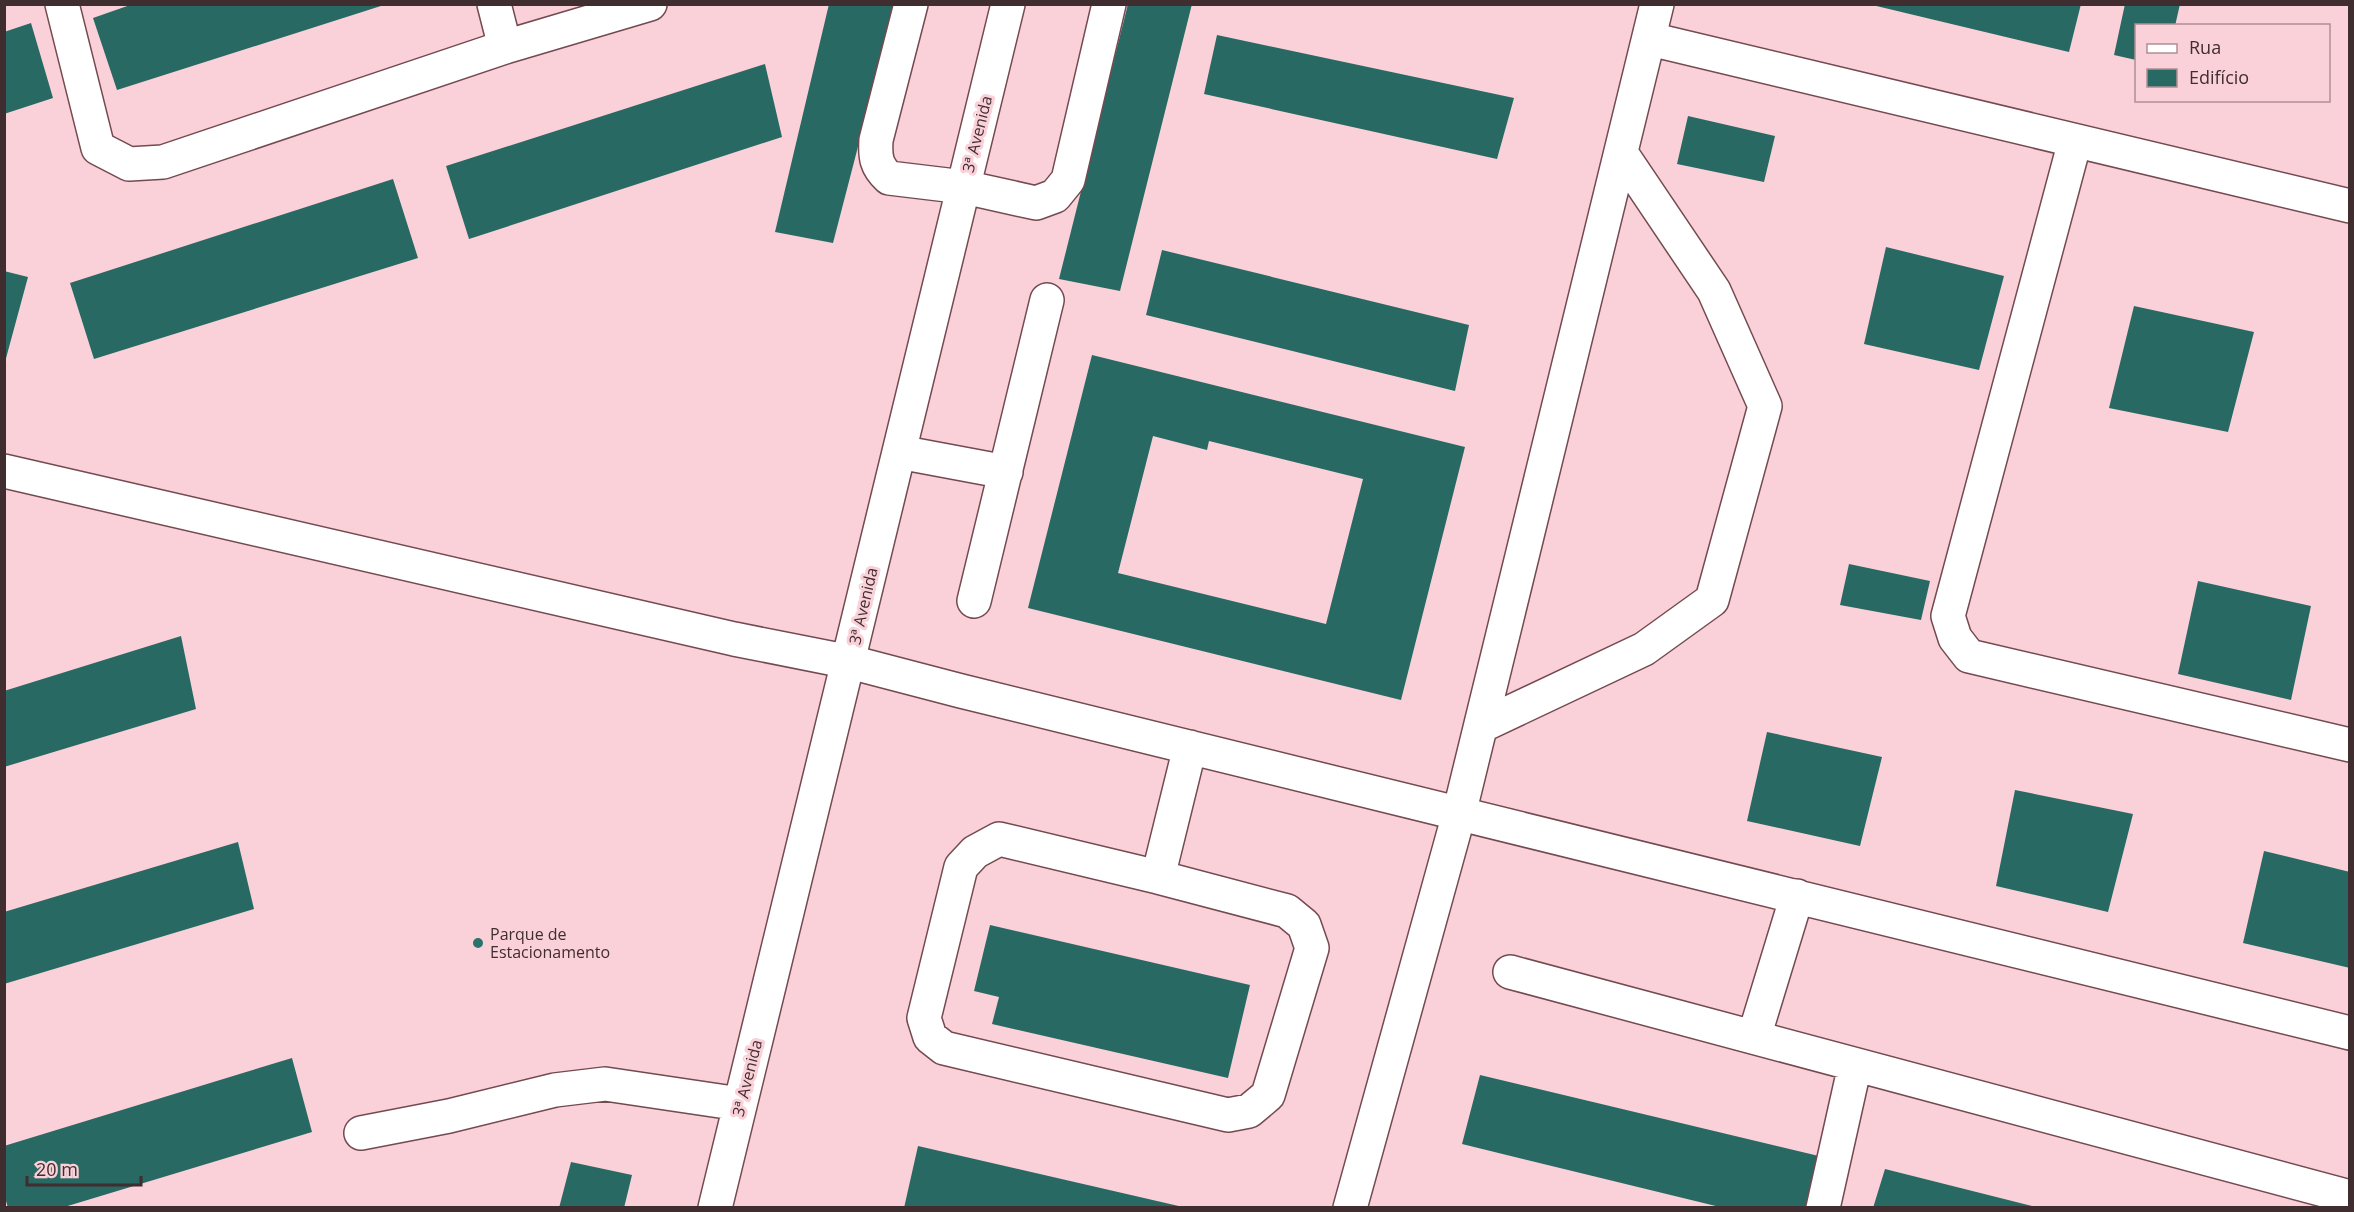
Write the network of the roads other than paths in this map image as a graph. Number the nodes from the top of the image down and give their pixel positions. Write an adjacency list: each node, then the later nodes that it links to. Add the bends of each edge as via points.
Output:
1 (62, 4): 9 (street, via 98,148 129,164 163,162)
2 (494, 4): 9 (street)
3 (650, 4): 9 (street)
4 (911, 4): 12 (street, via 876,140 875,158 889,178)
5 (1008, 4): 12 (street, 3ª Avenida)
6 (1109, 4): 12 (street, via 1068,180 1055,196 1036,203)
7 (1657, 4): 8 (street)
8 (1650, 39): 10 (street); 11 (street)
9 (505, 47)
10 (2075, 141): 13 (street); 21 (street, via 1948,616 1955,639 1970,656)
11 (1621, 153): 20 (street); 20 (street, via 1714,291 1765,406 1712,600 1644,649)
12 (964, 187): 15 (street, 3ª Avenida)
13 (2349, 207)
14 (1047, 300): 17 (street)
15 (899, 452): 17 (street); 19 (street, 3ª Avenida)
16 (4, 471): 19 (street, via 734,639)
17 (1006, 472): 18 (street)
18 (974, 601)
19 (850, 662): 22 (street); 30 (street, 3ª Avenida)
20 (1481, 726): 23 (street)
21 (2349, 745)
22 (1190, 747): 23 (street); 24 (street)
23 (1459, 814): 25 (street); 34 (street)
24 (1158, 877): 24 (street, via 1287,911 1304,925 1312,948 1268,1095 1249,1111 1228,1115 944,1048 930,1037 924,1018 961,867 975,852 999,839)
25 (1797, 896): 27 (street); 28 (street)
26 (1510, 972): 28 (street)
27 (2349, 1033)
28 (1754, 1037): 29 (street)
29 (1855, 1065): 32 (street); 35 (street)
30 (740, 1104): 31 (street, via 604,1084 555,1090); 33 (street, 3ª Avenida)
31 (361, 1133)
32 (2349, 1197)
33 (715, 1208)
34 (1350, 1208)
35 (1823, 1208)

